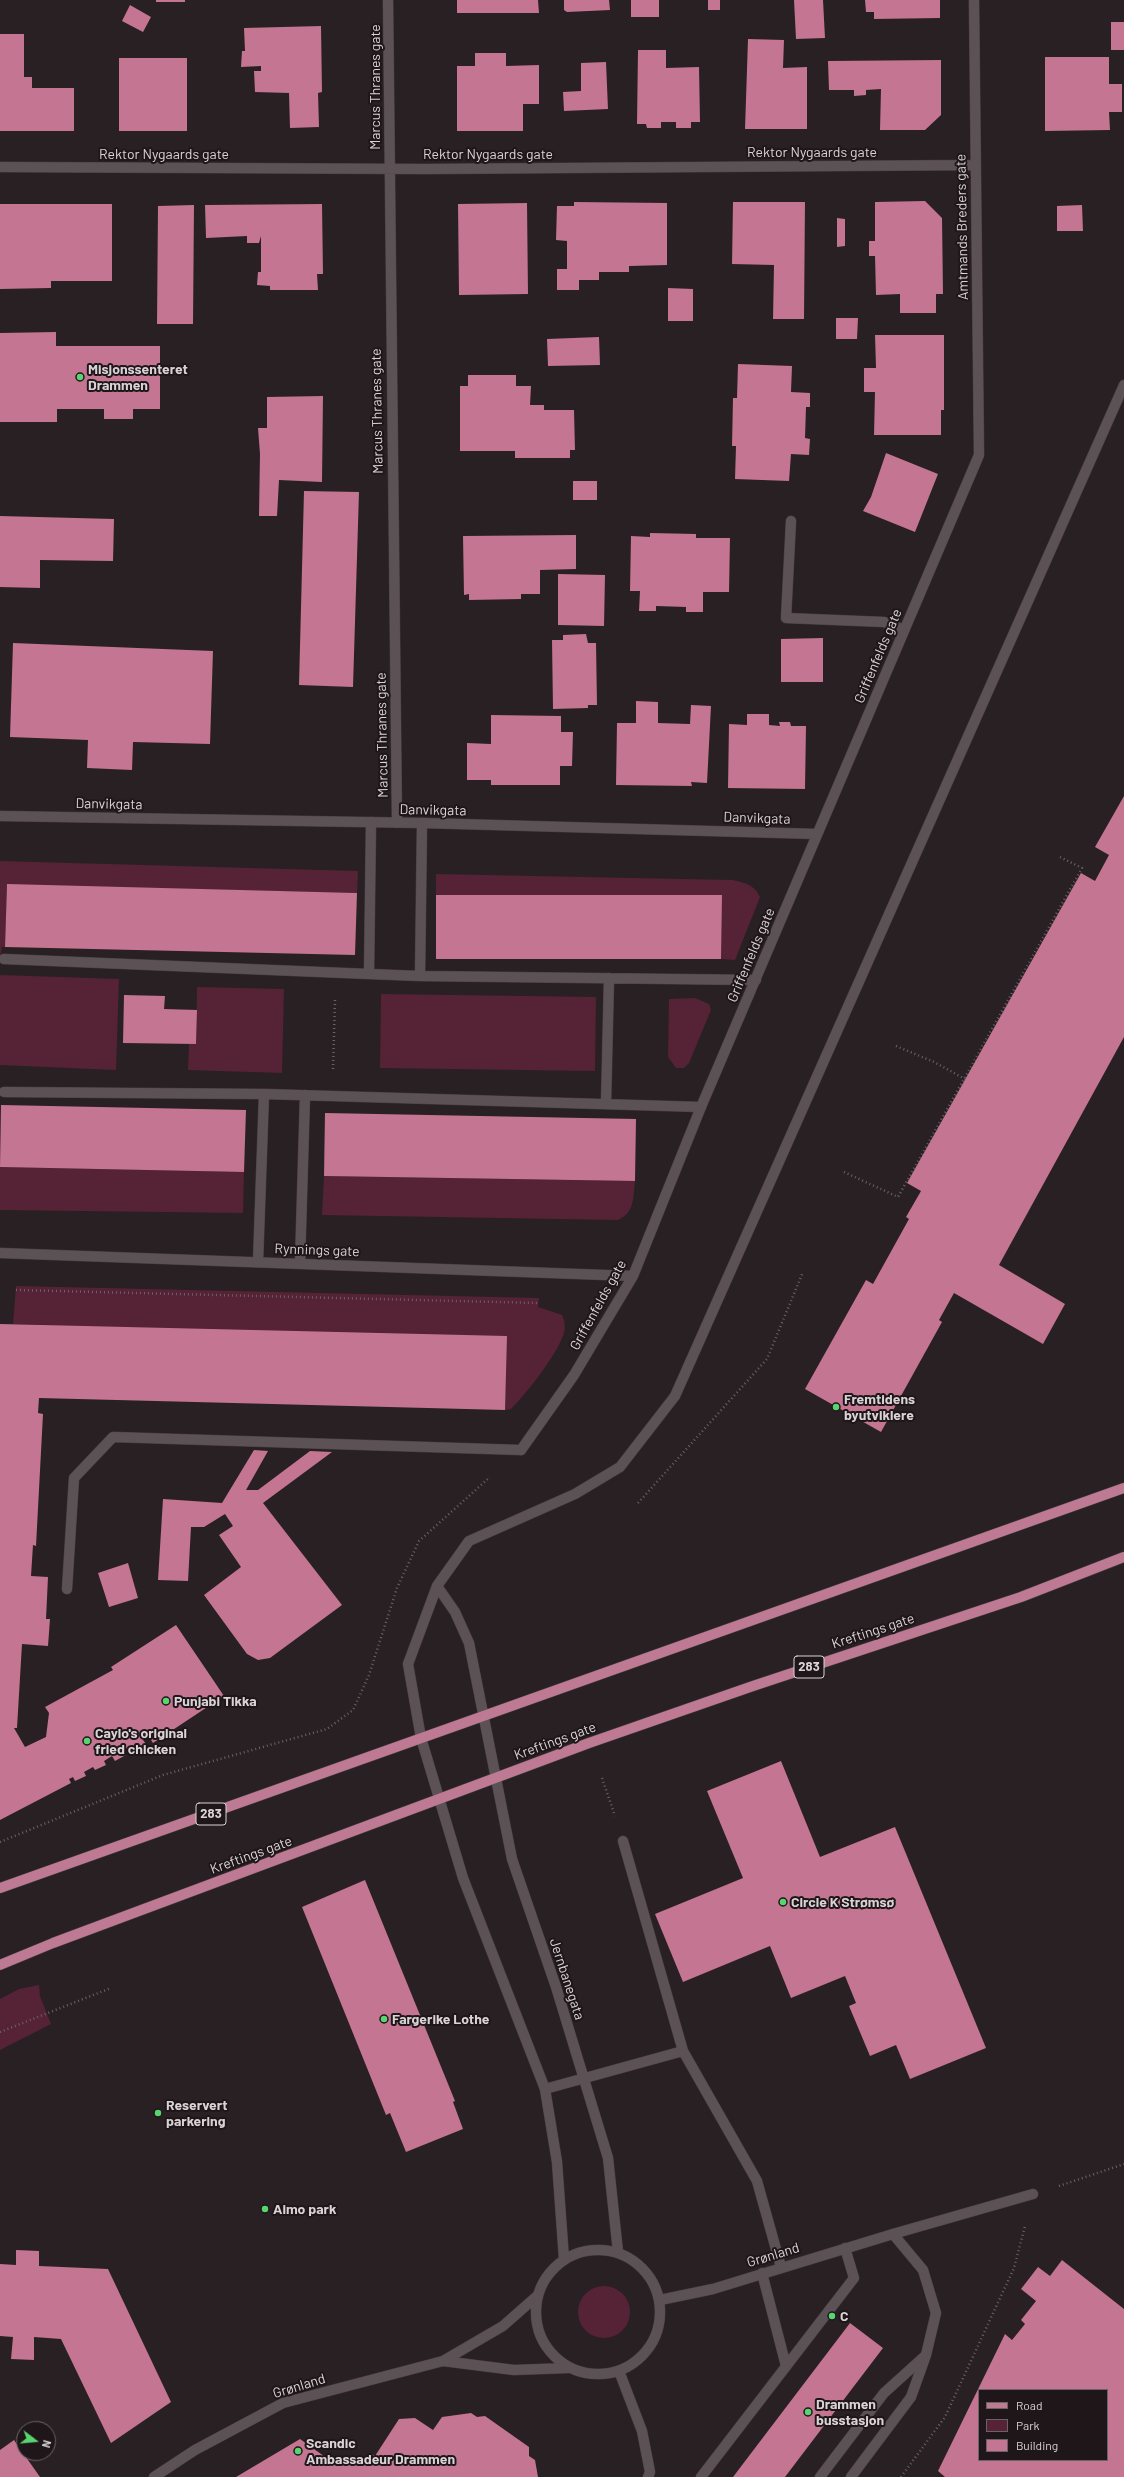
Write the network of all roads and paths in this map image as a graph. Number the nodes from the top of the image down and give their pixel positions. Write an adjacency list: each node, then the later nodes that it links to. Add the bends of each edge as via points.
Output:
1 (388, 0): 5 (street, Marcus Thranes gate)
2 (974, 0): 3 (street, Amtmands Breders gate)
3 (976, 165): 5 (street, Rektor Nygaards gate); 7 (street, Amtmands Breders gate)
4 (0, 167): 5 (street, Rektor Nygaards gate)
5 (389, 169): 12 (street, Marcus Thranes gate)
6 (1124, 385): 41 (street, via 675,1396 620,1467 575,1494 469,1541)
7 (979, 455): 9 (street, Griffenfelds gate)
8 (790, 521): 9 (street, via 786,618 884,622)
9 (904, 630): 14 (street, Griffenfelds gate)
10 (0, 816): 11 (street, Danvikgata)
11 (371, 822): 12 (street, Danvikgata); 18 (street)
12 (397, 823): 13 (street, Danvikgata)
13 (422, 823): 14 (street, Danvikgata); 19 (street)
14 (817, 834): 21 (street, Griffenfelds gate)
15 (1060, 857): 23 (path, via 1082,868)
16 (4, 959): 17 (street)
17 (336, 973): 18 (street); 27 (path)
18 (369, 974): 19 (street)
19 (420, 976): 20 (street)
20 (609, 978): 21 (street); 28 (street)
21 (756, 980): 29 (street, Griffenfelds gate)
22 (896, 1046): 23 (path)
23 (965, 1079): 30 (path, via 898,1197)
24 (4, 1092): 25 (street)
25 (264, 1094): 26 (street); 32 (street)
26 (305, 1095): 27 (street); 33 (street)
27 (332, 1096): 28 (street)
28 (606, 1104): 29 (street)
29 (701, 1107): 35 (street, Griffenfelds gate)
30 (844, 1172)
31 (0, 1254): 32 (street, Rynnings gate)
32 (258, 1262): 33 (street, Rynnings gate)
33 (300, 1263): 35 (street, Rynnings gate)
34 (803, 1272): 39 (path, via 767,1359)
35 (633, 1276): 42 (street, Griffenfelds gate, via 574,1374 520,1450 113,1437 74,1478)
36 (16, 1290): 37 (path)
37 (538, 1303)
38 (1124, 1488): 44 (main road, 283)
39 (638, 1503)
40 (1124, 1558): 46 (main road, Kreftings gate / 283, via 1021,1597 753,1686)
41 (437, 1586): 44 (street, Jernbanegata, via 455,1612 470,1643); 45 (street, via 408,1664)
42 (67, 1589)
43 (369, 1675): 51 (path, via 353,1710 327,1729 163,1775)
44 (483, 1716): 45 (main road, 283); 46 (street, Jernbanegata)
45 (421, 1738): 49 (street); 52 (main road, 283)
46 (495, 1778): 49 (main road, Kreftings gate / 283); 57 (street, Jernbanegata, via 512,1859)
47 (602, 1778): 48 (path)
48 (607, 1793)
49 (438, 1801): 53 (main road, Kreftings gate / 283, via 53,1943); 58 (street, via 463,1878)
50 (623, 1841): 56 (street)
51 (0, 1842)
52 (0, 1888)
53 (0, 1965)
54 (111, 1988): 55 (path)
55 (0, 2032)
56 (683, 2051): 57 (street); 66 (street, via 757,2181)
57 (584, 2077): 58 (street); 64 (street, Jernbanegata, via 608,2158)
58 (545, 2089): 65 (street, via 557,2162)
59 (1124, 2164): 60 (path)
60 (1069, 2182)
61 (1033, 2194): 62 (street, Grønland); 80 (path, via 1014,2268 945,2417)
62 (893, 2234): 63 (street, Grønland); 70 (street, via 923,2270 936,2312)
63 (845, 2248): 66 (street, Grønland); 72 (street, via 854,2278)
64 (618, 2252): 65 (street, via 599,2249 581,2251); 69 (street, via 637,2263 652,2280)
65 (564, 2259): 68 (street, via 547,2275)
66 (781, 2266): 67 (street, Grønland)
67 (762, 2273): 69 (street, Grønland, via 713,2289); 72 (street)
68 (537, 2296): 71 (street, Grønland, via 503,2326); 73 (street, via 536,2320 542,2342 553,2357)
69 (660, 2300): 74 (street, via 660,2323 652,2344 638,2360)
70 (926, 2355): 78 (street, via 884,2393); 79 (street, via 911,2397)
71 (443, 2361): 73 (street, Grønland, via 514,2370); 75 (street, Grønland, via 283,2403 195,2450)
72 (786, 2366): 77 (street)
73 (568, 2368): 74 (street, via 602,2375)
74 (619, 2371): 76 (street, via 642,2431 650,2472)
75 (154, 2477)
76 (648, 2477)
77 (702, 2477)
78 (820, 2477)
79 (851, 2477)
80 (901, 2477)

